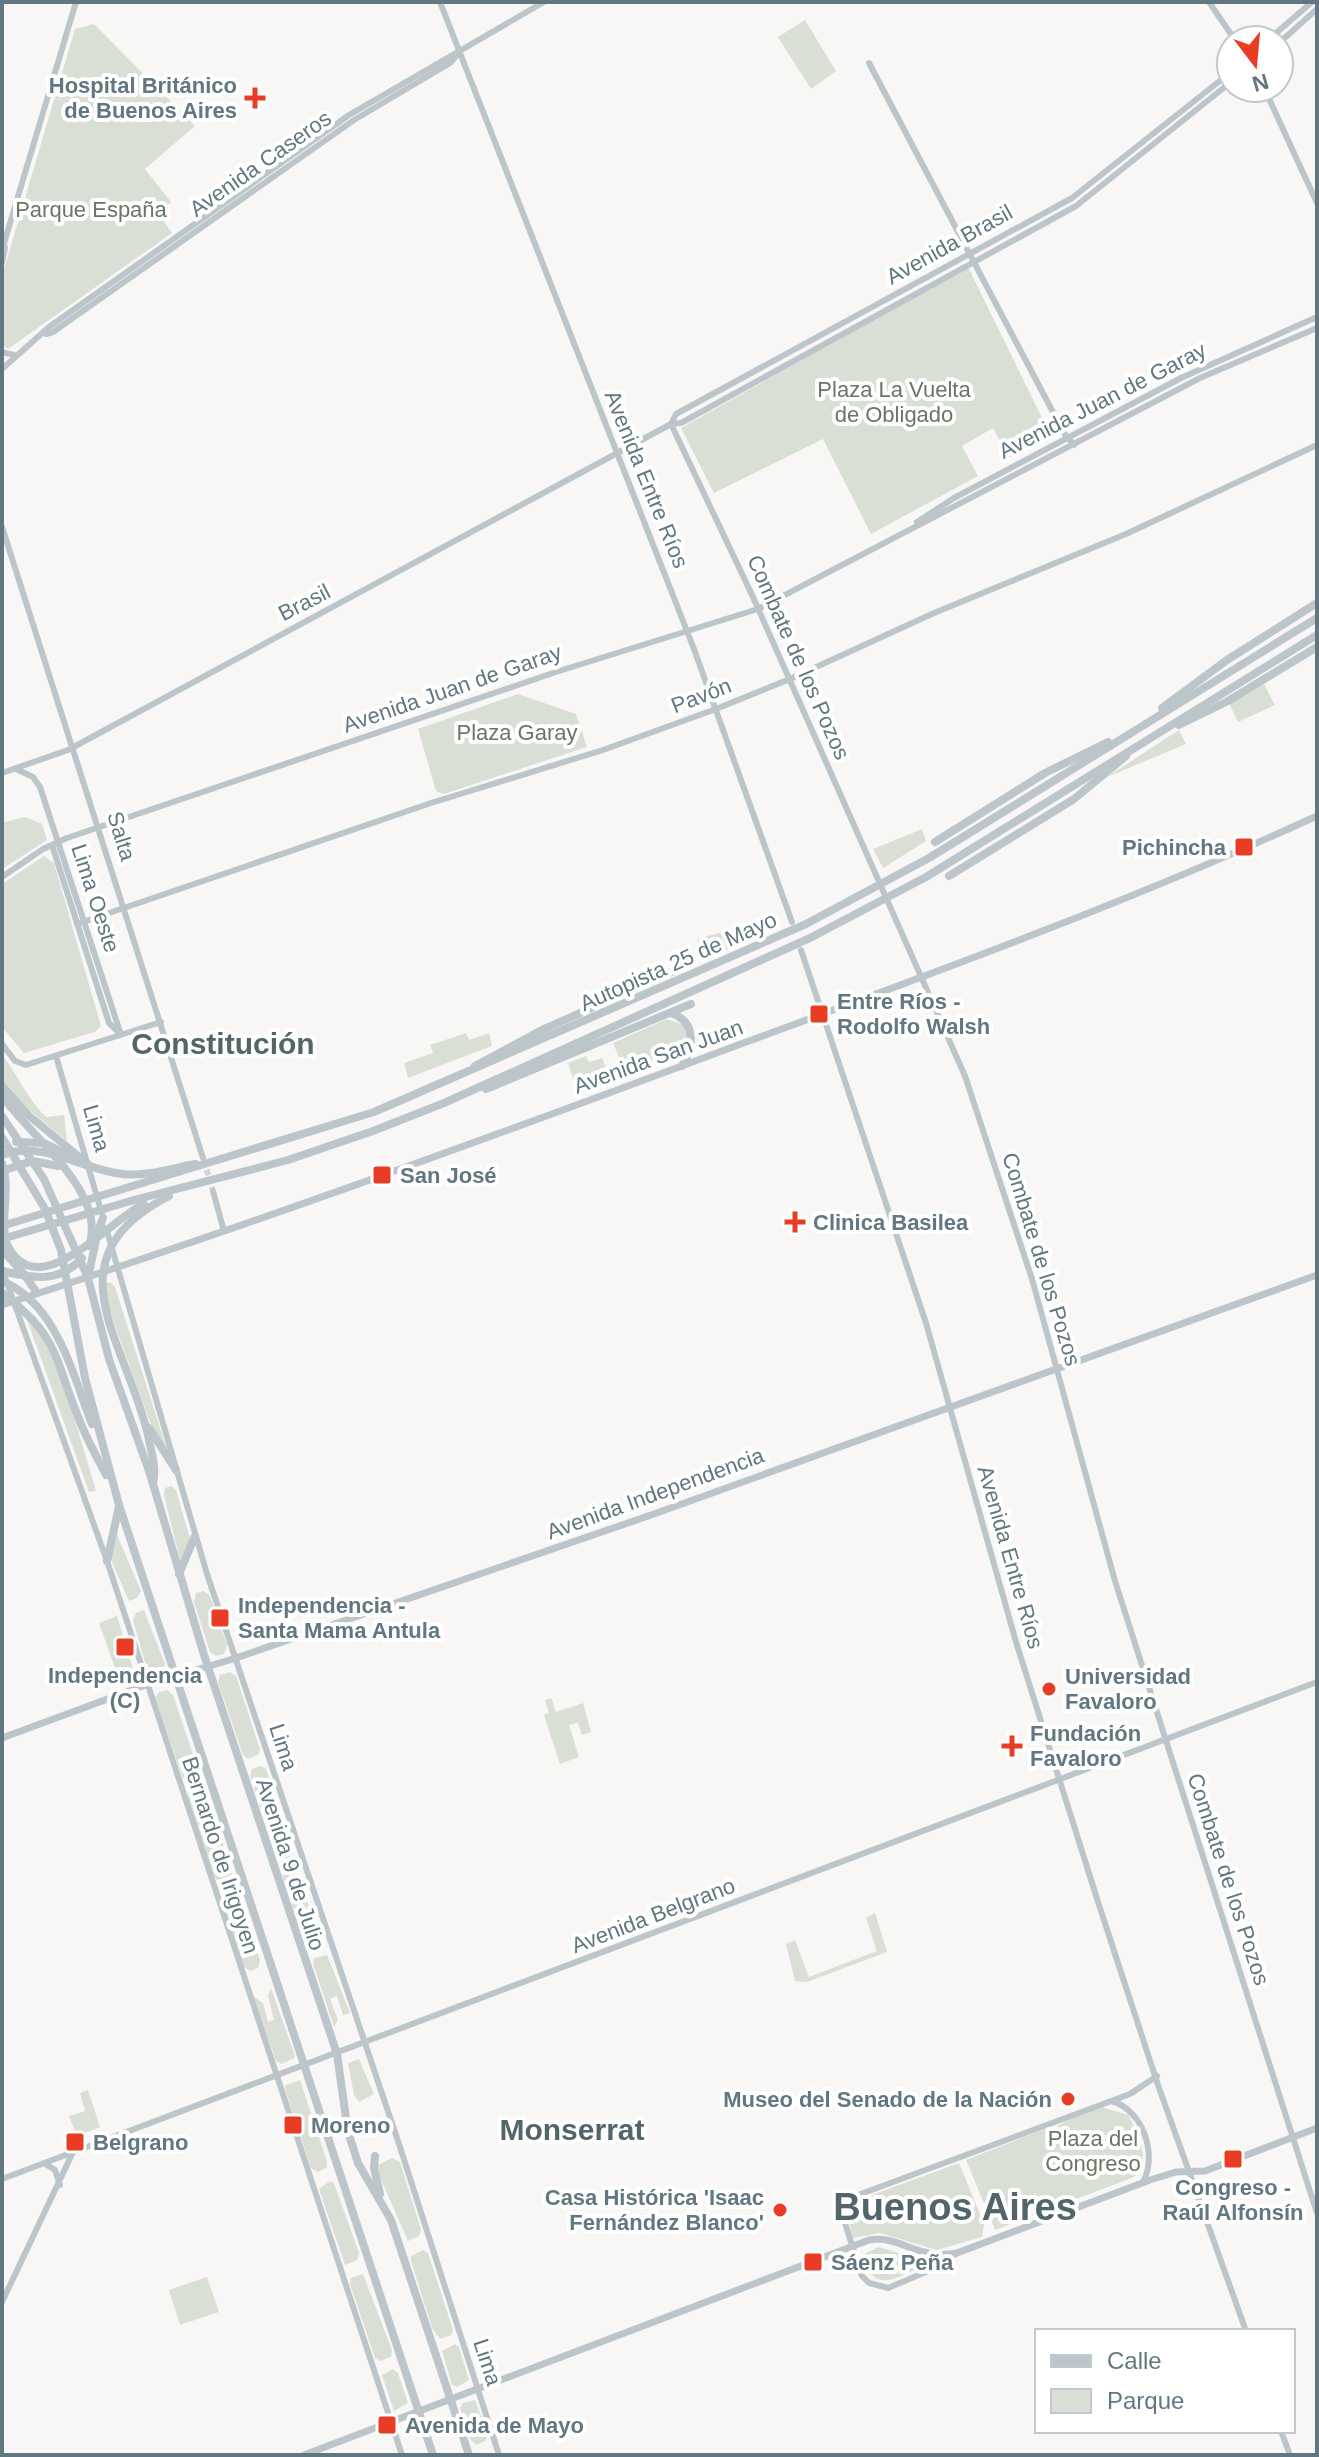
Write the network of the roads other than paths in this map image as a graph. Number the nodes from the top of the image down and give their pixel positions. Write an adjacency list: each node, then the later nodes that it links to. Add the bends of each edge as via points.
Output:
1 (76, 2): 16 (main road)
2 (440, 2): 10 (main road, Avenida Entre Ríos)
3 (544, 2): 10 (main road, Avenida Caseros)
4 (1209, 2): 7 (main road)
5 (1312, 2): 8 (main road)
6 (1317, 9): 9 (main road)
7 (1224, 24)
8 (1287, 24)
9 (1295, 29)
10 (459, 53): 24 (main road, Avenida Caseros, via 322,134); 30 (main road, Avenida Entre Ríos)
11 (869, 63): 18 (main road)
12 (1215, 85): 18 (main road, Avenida Brasil, via 1079,193)
13 (1215, 95): 19 (main road, Avenida Brasil, via 1076,206)
14 (1271, 104): 15 (main road)
15 (1317, 203)
16 (6, 240): 17 (main road); 20 (main road)
17 (2, 250)
18 (971, 251): 19 (main road); 26 (main road, Avenida Brasil, via 676,414)
19 (976, 260): 26 (main road, Avenida Brasil); 27 (main road)
20 (2, 263)
21 (1317, 317): 27 (main road, Avenida Juan de Garay, via 1195,371)
22 (1317, 328): 28 (main road, Avenida Juan de Garay, via 1200,378)
23 (2, 352): 24 (main road)
24 (14, 355): 25 (main road, Avenida Caseros)
25 (2, 369)
26 (671, 424): 30 (main road, Avenida Brasil); 34 (main road, Combate de los Pozos)
27 (1067, 437): 28 (main road); 32 (main road, Avenida Juan de Garay)
28 (1074, 445): 32 (main road, Avenida Juan de Garay)
29 (1317, 445): 39 (main road, Pavón)
30 (618, 454): 36 (main road, Avenida Entre Ríos); 44 (main road, Brasil)
31 (2, 527): 44 (main road, Salta)
32 (911, 527): 34 (main road, Avenida Juan de Garay)
33 (1317, 603): 41 (highway, via 1227,660)
34 (758, 609): 36 (main road, Avenida Juan de Garay); 39 (main road, Combate de los Pozos)
35 (1317, 618): 41 (highway, Autopista 25 de Mayo)
36 (687, 630): 40 (main road, Avenida Entre Ríos); 49 (main road, Avenida Juan de Garay)
37 (1317, 635): 43 (highway, Autopista 25 de Mayo)
38 (1317, 647): 43 (highway, via 1220,705)
39 (790, 679): 40 (main road, Pavón); 59 (main road, Combate de los Pozos)
40 (716, 709): 54 (main road, Pavón); 56 (main road, Avenida Entre Ríos)
41 (1141, 726): 42 (highway, Autopista 25 de Mayo)
42 (1127, 735): 50 (highway, via 1083,752); 71 (highway, Autopista 25 de Mayo, via 849,903)
43 (1149, 738): 45 (highway, Autopista 25 de Mayo)
44 (74, 746): 46 (main road, Brasil); 49 (main road, Salta)
45 (1135, 747): 52 (highway, via 1074,799); 73 (highway, Autopista 25 de Mayo, via 855,916)
46 (16, 769): 47 (main road, Brasil); 51 (main road, Lima Oeste, via 37,781)
47 (2, 773)
48 (1317, 816): 59 (main road, Avenida San Juan, via 1120,902)
49 (100, 827): 51 (main road, Avenida Juan de Garay); 54 (main road, Salta)
50 (935, 842)
51 (56, 843): 53 (main road, Avenida Juan de Garay); 55 (main road, Lima Oeste)
52 (953, 874)
53 (2, 877)
54 (125, 908): 55 (main road, Pavón); 63 (main road, Salta)
55 (81, 922): 64 (main road, Lima Oeste); 65 (main road, Lima Oeste)
56 (792, 922)
57 (801, 950): 62 (main road, Avenida Entre Ríos)
58 (679, 969): 71 (highway, via 542,1030)
59 (921, 978): 62 (main road, Avenida San Juan); 102 (main road, Combate de los Pozos, via 965,1076)
60 (691, 1004): 61 (highway)
61 (669, 1013): 69 (highway, via 684,1021 692,1039); 73 (highway, via 515,1080)
62 (823, 1014): 69 (main road, Avenida San Juan); 103 (main road, Avenida Entre Ríos)
63 (161, 1022): 65 (main road); 79 (main road, Salta)
64 (109, 1023): 65 (main road, Lima Oeste); 66 (main road)
65 (121, 1035): 66 (main road)
66 (103, 1040): 68 (main road)
67 (2, 1044): 68 (main road, via 24,1065)
68 (56, 1056): 86 (main road, Lima)
69 (682, 1066): 88 (main road, Avenida San Juan)
70 (2, 1086): 81 (highway)
71 (436, 1088): 78 (highway, Autopista 25 de Mayo)
72 (2, 1096): 93 (highway, via 82,1192 93,1232 83,1256 62,1273 38,1278)
73 (444, 1103): 83 (highway, Autopista 25 de Mayo, via 317,1151)
74 (2, 1116): 95 (highway, Avenida 9 de Julio, via 44,1179)
75 (2, 1137): 97 (highway, via 49,1217)
76 (2, 1145): 81 (highway, via 44,1143)
77 (2, 1155): 81 (highway, via 40,1150)
78 (243, 1155): 81 (highway, via 132,1175); 87 (highway, Autopista 25 de Mayo)
79 (203, 1158)
80 (2, 1163): 85 (highway, via 5,1241 19,1257 41,1265 69,1259 126,1213)
81 (93, 1166)
82 (2, 1171): 89 (highway, via 41,1161 60,1167 76,1179 95,1209)
83 (217, 1180): 85 (highway); 90 (highway, Autopista 25 de Mayo)
84 (213, 1191): 88 (main road)
85 (169, 1196): 104 (highway, via 137,1213 117,1235 103,1265 102,1292)
86 (103, 1218): 89 (highway); 92 (main road, Lima)
87 (2, 1226)
88 (224, 1231): 92 (main road, Avenida San Juan)
89 (97, 1234): 95 (highway)
90 (2, 1239)
91 (2, 1250): 99 (highway)
92 (117, 1268): 95 (main road, Avenida San Juan); 106 (main road, Lima)
93 (2, 1270): 100 (main road, Bernardo de Irigoyen)
94 (1317, 1275): 102 (main road, Avenida Independencia)
95 (88, 1278): 97 (main road, Avenida San Juan); 107 (highway, Avenida 9 de Julio, via 109,1359)
96 (2, 1281): 105 (highway, via 26,1295 48,1320)
97 (70, 1283): 99 (main road, Avenida San Juan); 105 (highway)
98 (2, 1293): 108 (highway, via 46,1334)
99 (37, 1293): 100 (main road, Avenida San Juan)
100 (16, 1300): 101 (main road, Avenida San Juan); 111 (main road, Bernardo de Irigoyen)
101 (2, 1305)
102 (1056, 1369): 103 (main road, Avenida Independencia); 119 (main road, Combate de los Pozos)
103 (950, 1405): 113 (main road, Avenida Independencia); 120 (main road, Avenida Entre Ríos, via 1008,1619)
104 (143, 1417): 106 (highway); 107 (highway, via 155,1467)
105 (103, 1450): 108 (highway)
106 (176, 1470): 110 (main road, Lima)
107 (153, 1484): 112 (highway, Avenida 9 de Julio)
108 (116, 1494): 109 (highway)
109 (119, 1505): 111 (highway); 115 (highway)
110 (195, 1536): 112 (highway); 113 (main road, Lima)
111 (107, 1561): 117 (main road, Bernardo de Irigoyen)
112 (179, 1575): 114 (highway, Avenida 9 de Julio)
113 (236, 1658): 114 (main road, Avenida Independencia); 121 (main road, Lima)
114 (208, 1666): 115 (main road, Avenida Independencia); 122 (highway, Avenida 9 de Julio)
115 (176, 1676): 117 (main road, Avenida Independencia); 123 (highway)
116 (1317, 1682): 119 (main road, Avenida Belgrano)
117 (146, 1685): 118 (main road, Avenida Independencia); 125 (main road, Bernardo de Irigoyen)
118 (2, 1738)
119 (1165, 1740): 120 (main road, Avenida Belgrano); 128 (main road, Combate de los Pozos)
120 (1060, 1780): 121 (main road, Avenida Belgrano); 124 (main road, Avenida Entre Ríos)
121 (364, 2044): 122 (main road, Avenida Belgrano); 142 (main road, Lima)
122 (337, 2054): 123 (main road, Avenida Belgrano); 136 (highway, Avenida 9 de Julio, via 346,2125 358,2163)
123 (304, 2067): 125 (main road, Avenida Belgrano); 144 (highway)
124 (1157, 2076): 126 (main road, via 1130,2094); 132 (main road, Avenida Entre Ríos)
125 (276, 2077): 129 (main road, Avenida Belgrano); 145 (main road, Bernardo de Irigoyen)
126 (1107, 2100): 134 (main road, via 1136,2117 1151,2159); 138 (main road, via 858,2195 844,2220)
127 (1317, 2128): 128 (main road)
128 (1291, 2138): 132 (main road, via 1205,2171); 137 (main road, Combate de los Pozos)
129 (74, 2150): 131 (main road, Avenida Belgrano); 135 (main road)
130 (375, 2156): 136 (highway)
131 (44, 2163): 133 (main road, Avenida Belgrano); 135 (main road, via 55,2170)
132 (1190, 2171): 134 (main road); 141 (main road, Avenida Entre Ríos)
133 (2, 2179)
134 (1143, 2182): 139 (main road)
135 (60, 2185): 140 (main road)
136 (382, 2203): 143 (highway, Avenida 9 de Julio)
137 (1317, 2213)
138 (852, 2247): 139 (main road, via 882,2239 924,2255); 139 (main road, via 866,2281 888,2288); 142 (main road)
139 (957, 2253)
140 (2, 2302)
141 (1245, 2329)
142 (478, 2388): 143 (main road); 151 (main road, Lima)
143 (450, 2398): 144 (main road); 150 (highway, Avenida 9 de Julio)
144 (418, 2410): 145 (main road); 149 (highway)
145 (391, 2421): 147 (main road); 148 (main road, Bernardo de Irigoyen)
146 (1282, 2433): 152 (main road)
147 (304, 2455)
148 (402, 2455)
149 (433, 2455)
150 (469, 2455)
151 (499, 2455)
152 (1290, 2455)

